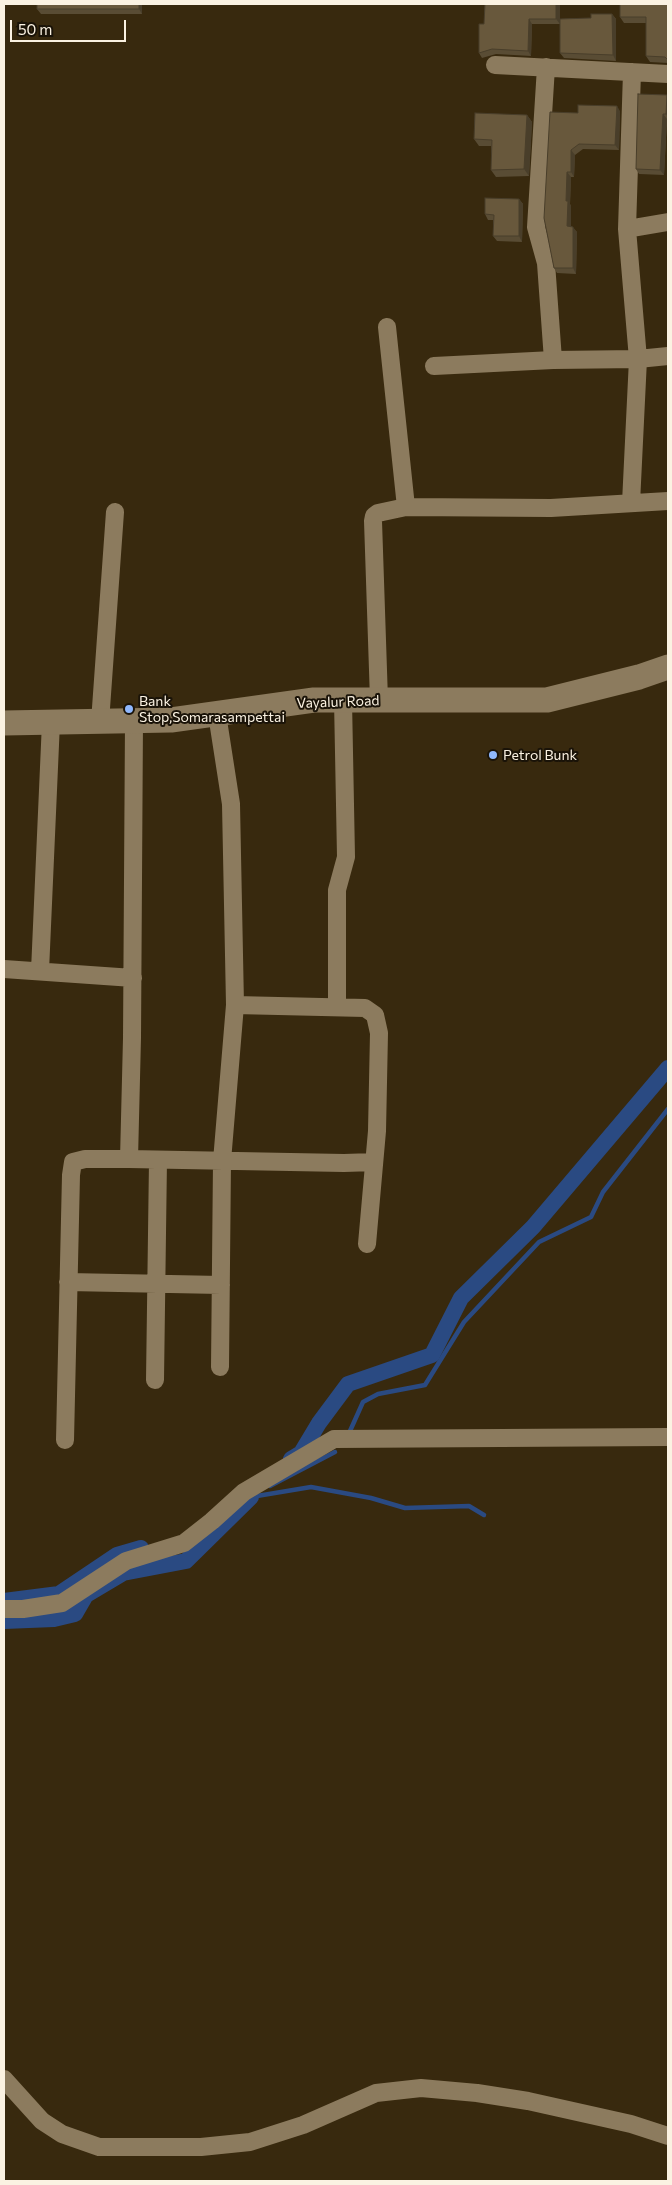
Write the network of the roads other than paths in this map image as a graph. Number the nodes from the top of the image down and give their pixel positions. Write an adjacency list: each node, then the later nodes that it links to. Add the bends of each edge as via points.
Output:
1 (494, 64): 2 (street)
2 (546, 67): 3 (street); 10 (street, via 536,227 546,264)
3 (632, 72): 4 (street); 6 (street)
4 (668, 74)
5 (668, 222): 6 (street)
6 (628, 229): 9 (street)
7 (387, 328): 14 (street)
8 (668, 356): 9 (street)
9 (638, 359): 10 (street); 13 (street)
10 (553, 360): 11 (street)
11 (434, 366)
12 (668, 501): 13 (street)
13 (631, 503): 14 (street, via 552,508)
14 (406, 506): 18 (street, via 378,513 373,522)
15 (115, 512): 22 (street)
16 (668, 667): 18 (main road, Vayalur Road, via 547,700)
17 (343, 700): 18 (main road, Vayalur Road); 19 (main road, Vayalur Road, via 314,700); 28 (street, via 346,858 337,890)
18 (379, 700)
19 (217, 714): 20 (main road, Vayalur Road); 27 (street, via 230,804)
20 (134, 721): 22 (main road, Vayalur Road); 26 (street)
21 (51, 722): 22 (main road, Vayalur Road); 23 (main road, Vayalur Road); 25 (street)
22 (100, 722)
23 (4, 723)
24 (4, 969): 25 (street)
25 (40, 972): 26 (street)
26 (133, 978): 29 (street)
27 (235, 1005): 28 (street); 31 (street)
28 (337, 1006): 32 (street, via 366,1008 375,1015 379,1033)
29 (128, 1159): 30 (street); 34 (street, via 73,1162)
30 (158, 1160): 31 (street); 35 (street)
31 (222, 1161): 32 (street); 36 (street)
32 (374, 1162): 33 (street)
33 (367, 1244)
34 (68, 1282): 35 (street); 40 (street)
35 (156, 1284): 36 (street); 38 (street)
36 (221, 1285): 37 (street)
37 (220, 1367)
38 (155, 1380)
39 (668, 1437): 41 (street, via 334,1439 244,1492 184,1543 126,1560 62,1603)
40 (66, 1440)
41 (4, 1609)
42 (4, 2078): 43 (street, via 42,2121 62,2134 99,2147 201,2147 250,2142 303,2125 376,2093 421,2088 528,2101)
43 (668, 2136)

